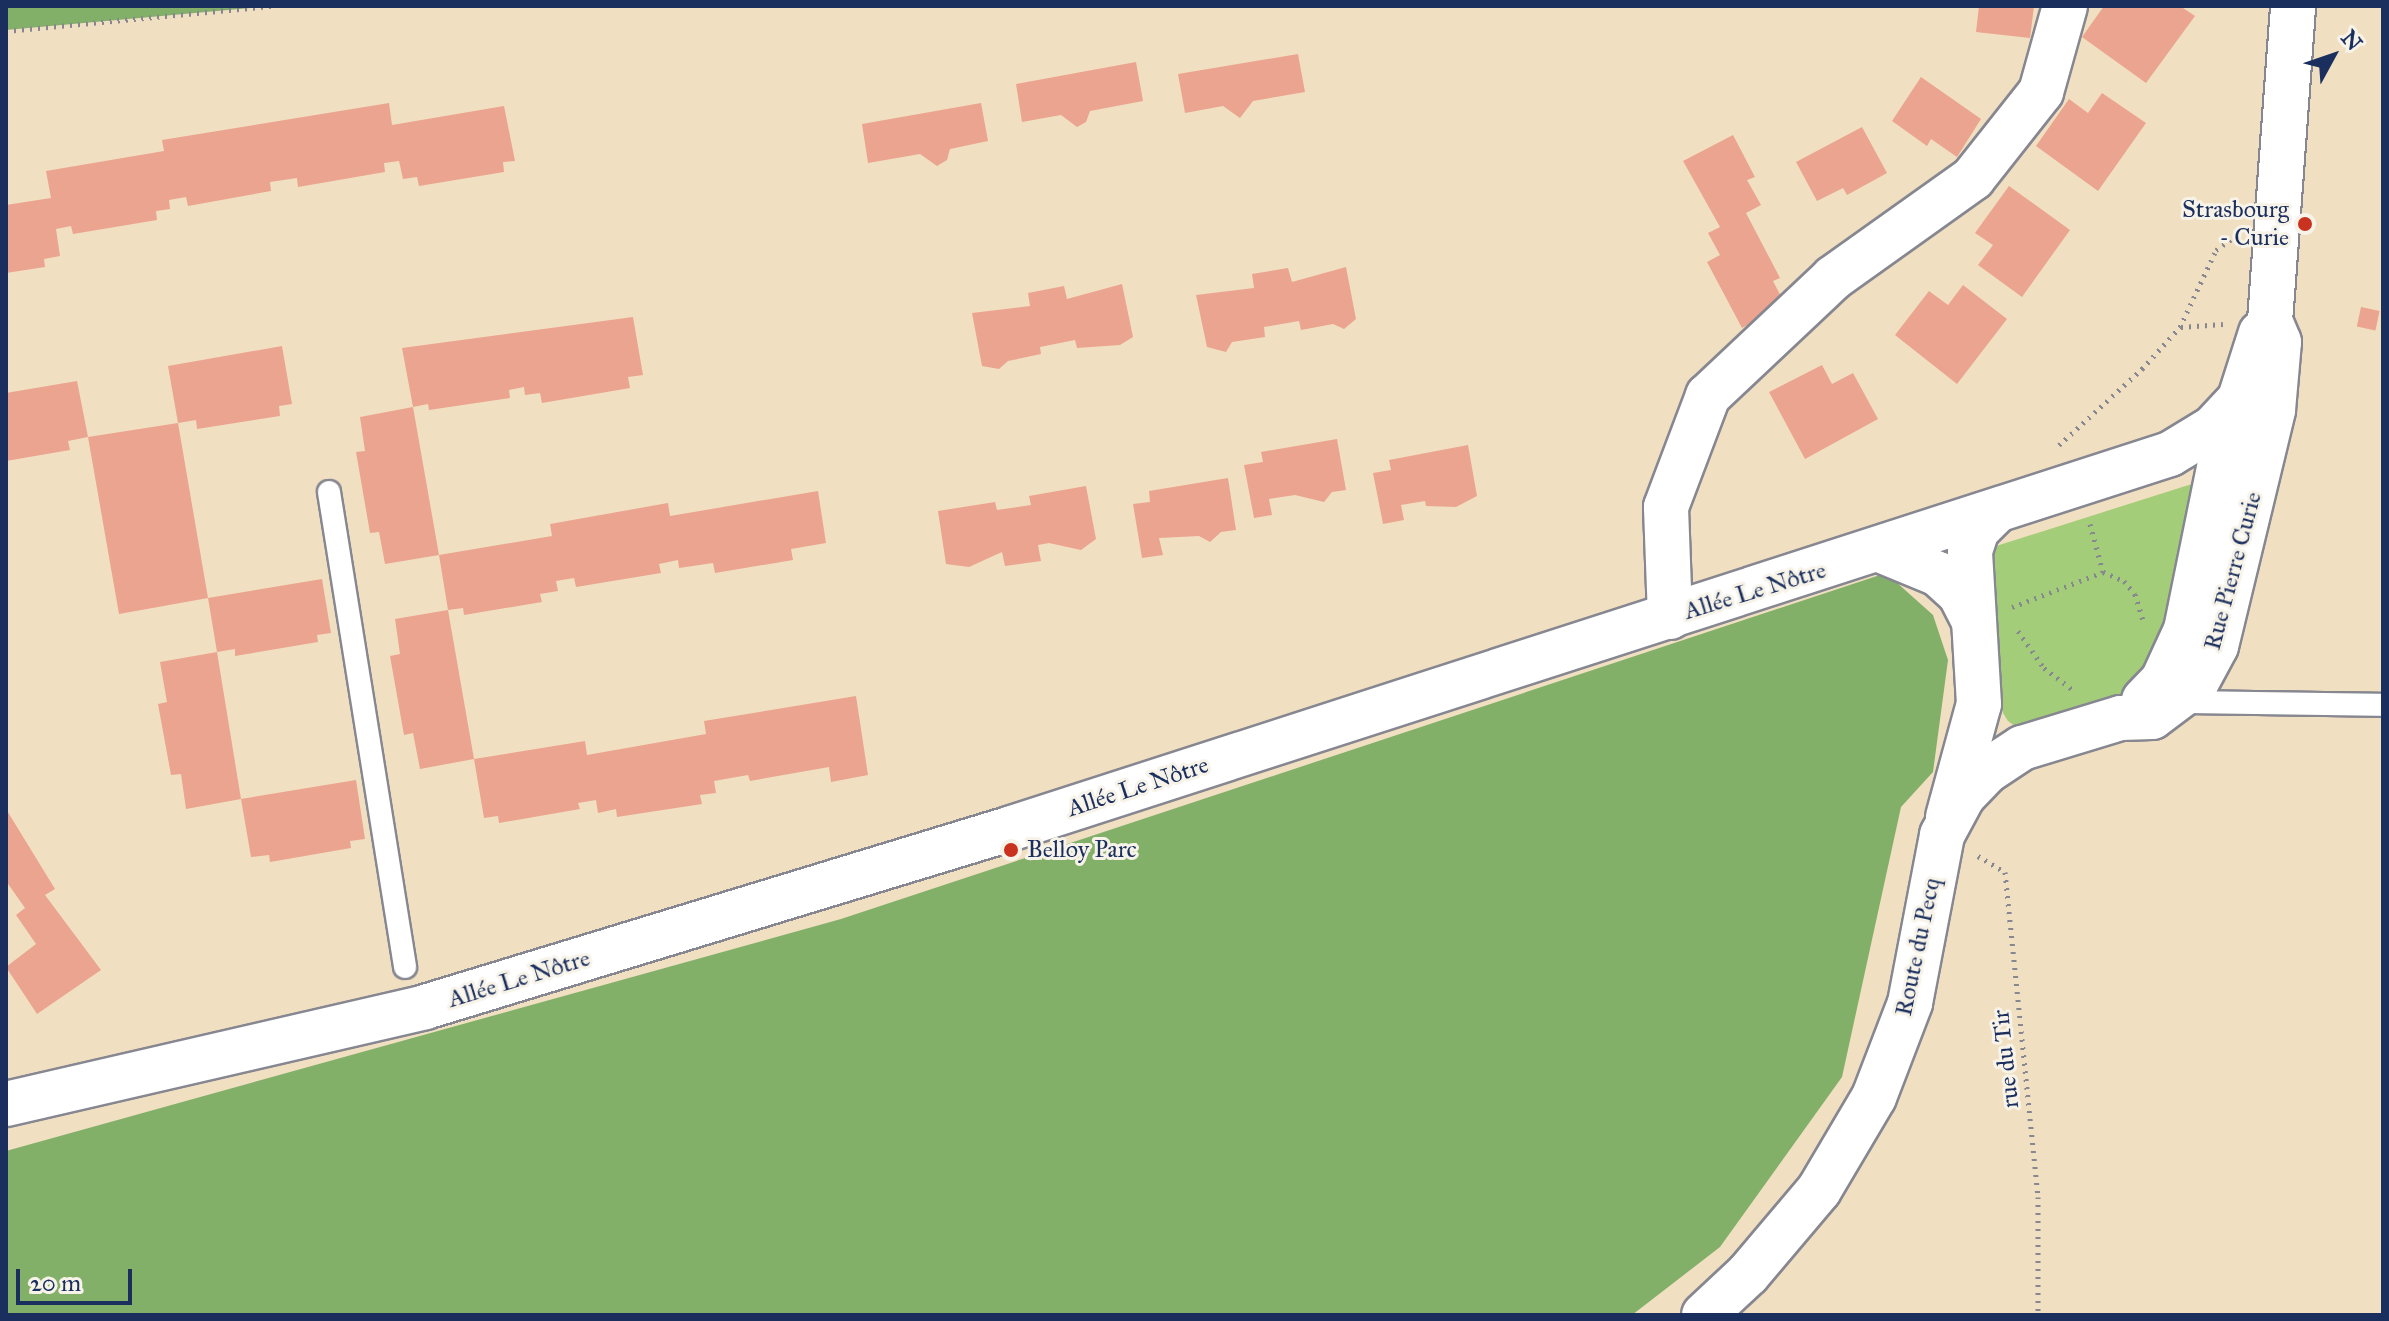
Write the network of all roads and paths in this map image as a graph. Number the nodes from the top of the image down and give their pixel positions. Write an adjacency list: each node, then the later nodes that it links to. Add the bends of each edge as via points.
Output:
1 (272, 6): 4 (path)
2 (2065, 6): 16 (street, via 2041,92 1973,178 1833,278 1708,396 1666,507)
3 (2293, 6): 5 (street, Rue Pierre Curie)
4 (6, 31)
5 (2279, 205): 6 (street, Rue Pierre Curie); 12 (path, via 2216,250 2180,327 2142,369 2066,435)
6 (2270, 321): 7 (street, Rue Pierre Curie, via 2256,338); 18 (street, Rue Pierre Curie, via 2279,342 2273,410)
7 (2241, 398): 8 (street, Allée Le Nôtre, via 2213,428); 9 (street, Rue Pierre Curie)
8 (2170, 454): 9 (street); 10 (street, Allée Le Nôtre)
9 (2221, 458): 18 (street, via 2237,487 2213,598); 23 (street, Rue Pierre Curie, via 2198,589 2178,655 2163,680)
10 (2079, 485): 12 (street, Allée Le Nôtre); 14 (path)
11 (329, 492): 26 (lane)
12 (2012, 507): 13 (street, Allée Le Nôtre); 15 (street, via 1977,530 1970,551)
13 (1882, 551): 15 (street, via 1938,574); 16 (street, Allée Le Nôtre)
14 (2103, 572): 15 (path); 17 (path, via 2124,581 2135,594)
15 (1992, 615): 19 (path, via 2044,668); 21 (street)
16 (1670, 617): 27 (street, Allée Le Nôtre, via 425,1007)
17 (2146, 635)
18 (2216, 646): 20 (street, Rue Pierre Curie, via 2195,685)
19 (2077, 691)
20 (2177, 702): 22 (lane); 23 (street, Rue Pierre Curie, via 2152,717)
21 (1979, 704): 24 (street); 25 (street)
22 (2383, 705)
23 (2121, 718): 24 (street, Route du Pecq)
24 (2022, 748): 25 (street, Route du Pecq, via 1987,771 1963,796)
25 (1942, 835): 28 (street, Route du Pecq, via 1910,1003 1874,1097 1850,1145 1810,1201 1748,1274); 29 (path, rue du Tir, via 2005,872 2038,1197)
26 (405, 967)
27 (6, 1104)
28 (1704, 1315)
29 (2038, 1315)

